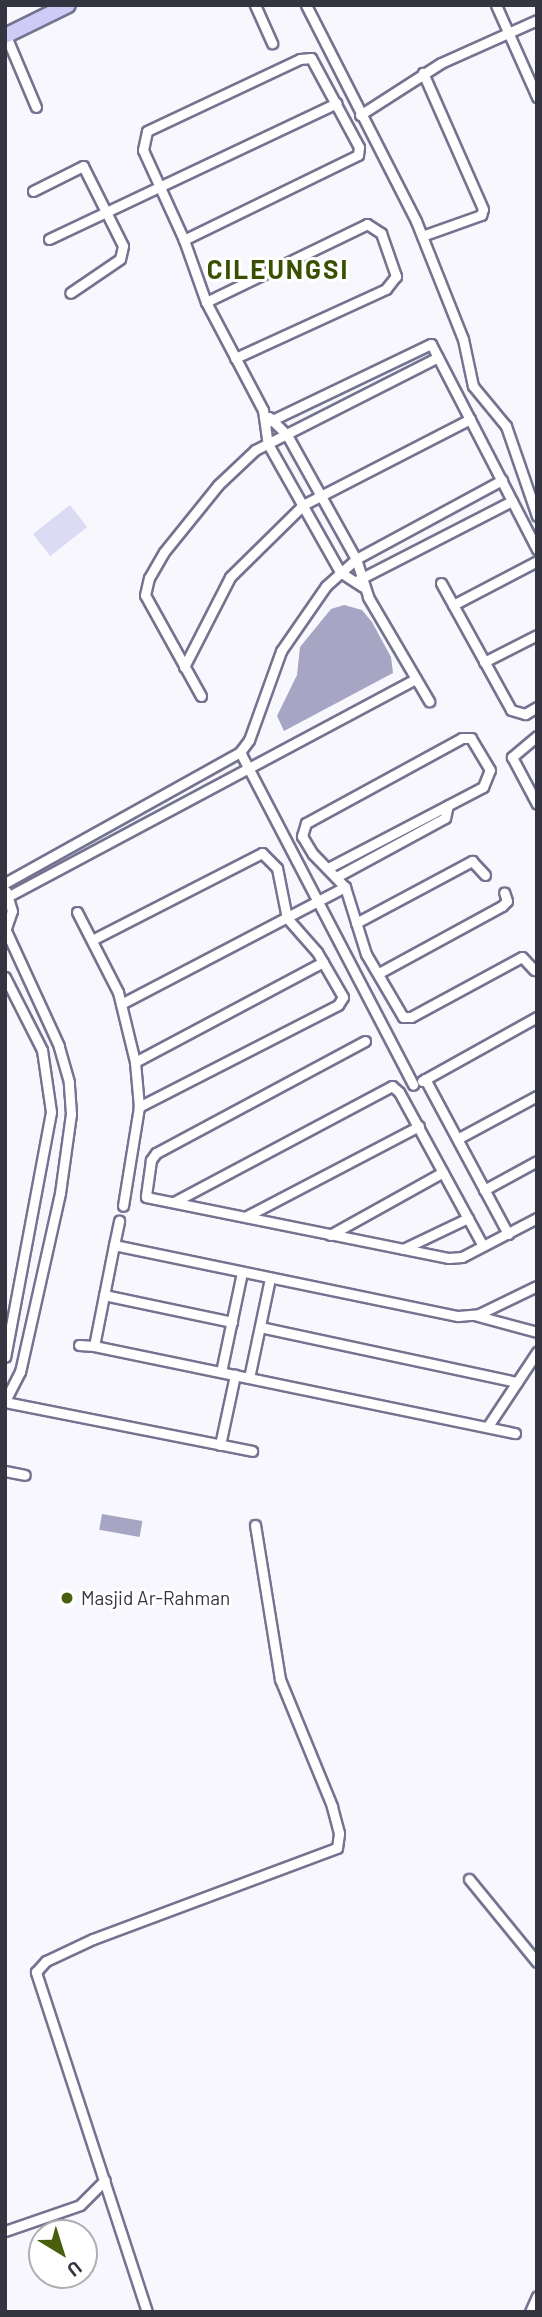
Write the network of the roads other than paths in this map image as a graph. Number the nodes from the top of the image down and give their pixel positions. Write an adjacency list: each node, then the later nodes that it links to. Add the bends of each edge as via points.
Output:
1 (68, 5): 7 (main road)
2 (255, 5): 8 (street)
3 (306, 5): 13 (street)
4 (496, 5): 6 (street)
5 (537, 20): 6 (street)
6 (509, 34): 9 (street); 10 (street)
7 (6, 36): 12 (street)
8 (272, 43)
9 (423, 74): 13 (street); 17 (street, via 483,209 481,215)
10 (537, 97)
11 (337, 103): 14 (street); 14 (street, via 316,63 300,59 147,131 142,140); 19 (street, via 359,147 355,159)
12 (36, 107)
13 (360, 115): 17 (street)
14 (162, 186): 16 (street); 19 (street)
15 (33, 191): 16 (street, via 83,166)
16 (105, 211): 18 (street); 20 (street, via 123,246 122,256)
17 (422, 236): 32 (street, via 463,339 473,386 506,426)
18 (49, 239)
19 (184, 240): 21 (street)
20 (70, 293)
21 (206, 302): 23 (street); 23 (street, via 367,223 381,233 396,276 386,289)
22 (439, 357): 24 (street); 25 (street, via 428,342); 26 (street)
23 (235, 358): 25 (street)
24 (470, 419): 28 (street); 29 (street)
25 (269, 421): 26 (street); 27 (street)
26 (288, 435): 27 (street); 29 (street)
27 (268, 444): 31 (street); 42 (street, via 218,485 149,578 145,595)
28 (502, 480): 30 (street); 34 (street)
29 (319, 496): 31 (street); 34 (street)
30 (512, 501): 33 (street); 37 (street)
31 (303, 505): 36 (street); 42 (street, via 230,577)
32 (537, 516)
33 (537, 549)
34 (356, 559): 36 (street); 37 (street)
35 (537, 561): 39 (street)
36 (340, 572): 37 (street); 48 (street, via 281,651 249,740)
37 (360, 582): 43 (street)
38 (441, 583): 39 (street)
39 (453, 605): 41 (street)
40 (537, 635): 41 (street)
41 (484, 662): 46 (street, via 511,710 525,714)
42 (184, 667): 44 (street)
43 (416, 679): 45 (street); 49 (street)
44 (201, 695)
45 (429, 701)
46 (537, 707)
47 (537, 736): 51 (street, via 512,757)
48 (240, 752): 49 (street); 52 (street)
49 (249, 770): 54 (street); 61 (street)
50 (448, 804): 53 (street); 53 (street, via 483,787 490,778 471,738 461,738 306,823 302,836); 55 (street, via 445,818)
51 (537, 804)
52 (51, 857): 54 (street); 57 (street)
53 (328, 868): 55 (street)
54 (58, 870): 60 (street)
55 (338, 876): 58 (street)
56 (485, 876): 64 (street, via 472,861)
57 (5, 883)
58 (345, 887): 61 (street); 64 (street)
59 (504, 892): 69 (street, via 507,901 502,906)
60 (7, 893): 65 (street, via 12,916)
61 (317, 902): 63 (street); 76 (street)
62 (77, 912): 66 (street)
63 (287, 918): 66 (street, via 277,868 262,853); 67 (street); 71 (street)
64 (356, 923): 69 (street, via 366,954)
65 (5, 931): 112 (street, via 58,1046 69,1082 71,1114 60,1193 20,1372)
66 (92, 940): 71 (street)
67 (323, 962): 74 (street); 79 (street, via 341,988 343,997 338,1005)
68 (534, 970): 69 (street, via 522,957 411,1017 397,1012)
69 (379, 973)
70 (5, 977): 107 (street, via 42,1051 51,1112)
71 (121, 1004): 74 (street)
72 (537, 1017): 75 (street)
73 (365, 1041): 85 (street, via 156,1153 146,1197)
74 (135, 1062): 79 (street)
75 (425, 1079): 76 (street); 81 (street)
76 (413, 1085): 77 (street)
77 (399, 1092): 80 (street); 85 (street, via 386,1088)
78 (537, 1096): 81 (street)
79 (139, 1107): 86 (street)
80 (419, 1126): 83 (street); 87 (street)
81 (459, 1138): 84 (street)
82 (537, 1161): 84 (street)
83 (443, 1172): 88 (street); 92 (street)
84 (484, 1190): 91 (street)
85 (173, 1202): 87 (street)
86 (122, 1206)
87 (247, 1216): 92 (street)
88 (468, 1218): 94 (street); 95 (street)
89 (537, 1218): 91 (street)
90 (119, 1221): 93 (street)
91 (508, 1234): 94 (street)
92 (330, 1235): 95 (street)
93 (114, 1245): 96 (street); 99 (street)
94 (483, 1246): 95 (street, via 449,1258)
95 (403, 1249)
96 (242, 1272): 97 (street); 101 (street)
97 (270, 1278): 100 (street, via 458,1316); 102 (street)
98 (537, 1286): 100 (street)
99 (104, 1295): 101 (street); 105 (street)
100 (474, 1315): 103 (street)
101 (232, 1322): 108 (street)
102 (260, 1327): 110 (street); 111 (street)
103 (537, 1332)
104 (79, 1345): 105 (street)
105 (94, 1346): 108 (street)
106 (537, 1352): 111 (street)
107 (5, 1357)
108 (221, 1372): 109 (street)
109 (235, 1375): 110 (street); 115 (street)
110 (249, 1378): 113 (street)
111 (517, 1382): 113 (street)
112 (5, 1401): 115 (street)
113 (488, 1426): 114 (street)
114 (515, 1433)
115 (220, 1445): 116 (street)
116 (251, 1451)
117 (5, 1471): 118 (street)
118 (25, 1475)
119 (255, 1525): 122 (street, via 280,1679 331,1807 340,1843 330,1852 93,1939 40,1965 37,1979)
120 (469, 1879): 121 (street)
121 (537, 1962)
122 (105, 2180): 123 (street, via 80,2205); 125 (street)
123 (5, 2231)
124 (537, 2296): 126 (street)
125 (147, 2312)
126 (530, 2312)

